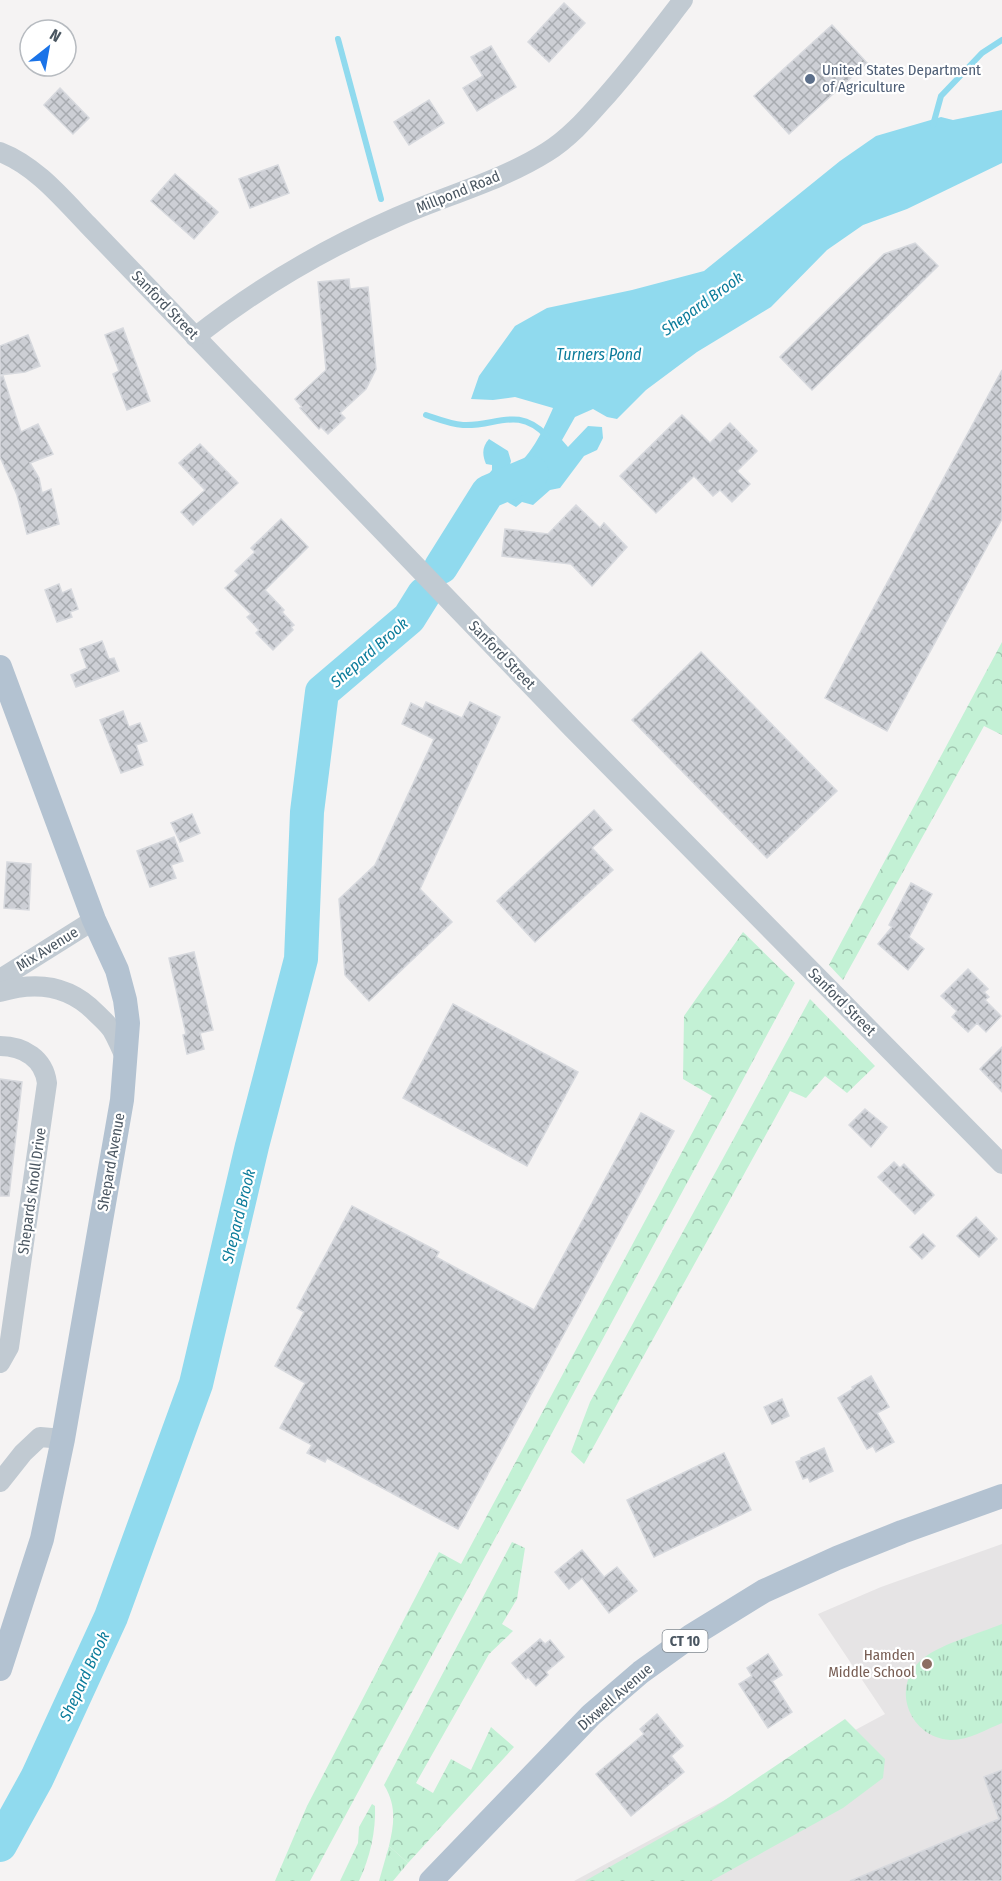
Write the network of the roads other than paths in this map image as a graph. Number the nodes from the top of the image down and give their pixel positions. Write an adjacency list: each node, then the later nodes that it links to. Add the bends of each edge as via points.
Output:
1 (683, 0): 3 (street, Millpond Road, via 629,71 576,129 548,152 337,246 234,306)
2 (0, 152): 3 (street, Sanford Street, via 42,178)
3 (195, 336): 10 (street, Sanford Street, via 709,868)
4 (1, 670): 5 (main road, Shepard Avenue)
5 (94, 920): 6 (street, Mix Avenue); 9 (main road, Shepard Avenue, via 117,970 125,1000)
6 (0, 979)
7 (0, 992): 9 (street, via 42,985 76,996 111,1029)
8 (0, 1046): 11 (street, Shepards Knoll Drive, via 28,1053 46,1070 47,1083 9,1347)
9 (126, 1060): 12 (main road, Shepard Avenue)
10 (1002, 1164)
11 (0, 1363)
12 (63, 1439): 13 (street, via 40,1437); 15 (main road, Shepard Avenue, via 42,1539)
13 (0, 1482)
14 (1002, 1496): 16 (main road, Dixwell Avenue / CT 10, via 837,1558 764,1591 691,1636 591,1715)
15 (0, 1669)
16 (431, 1881)

